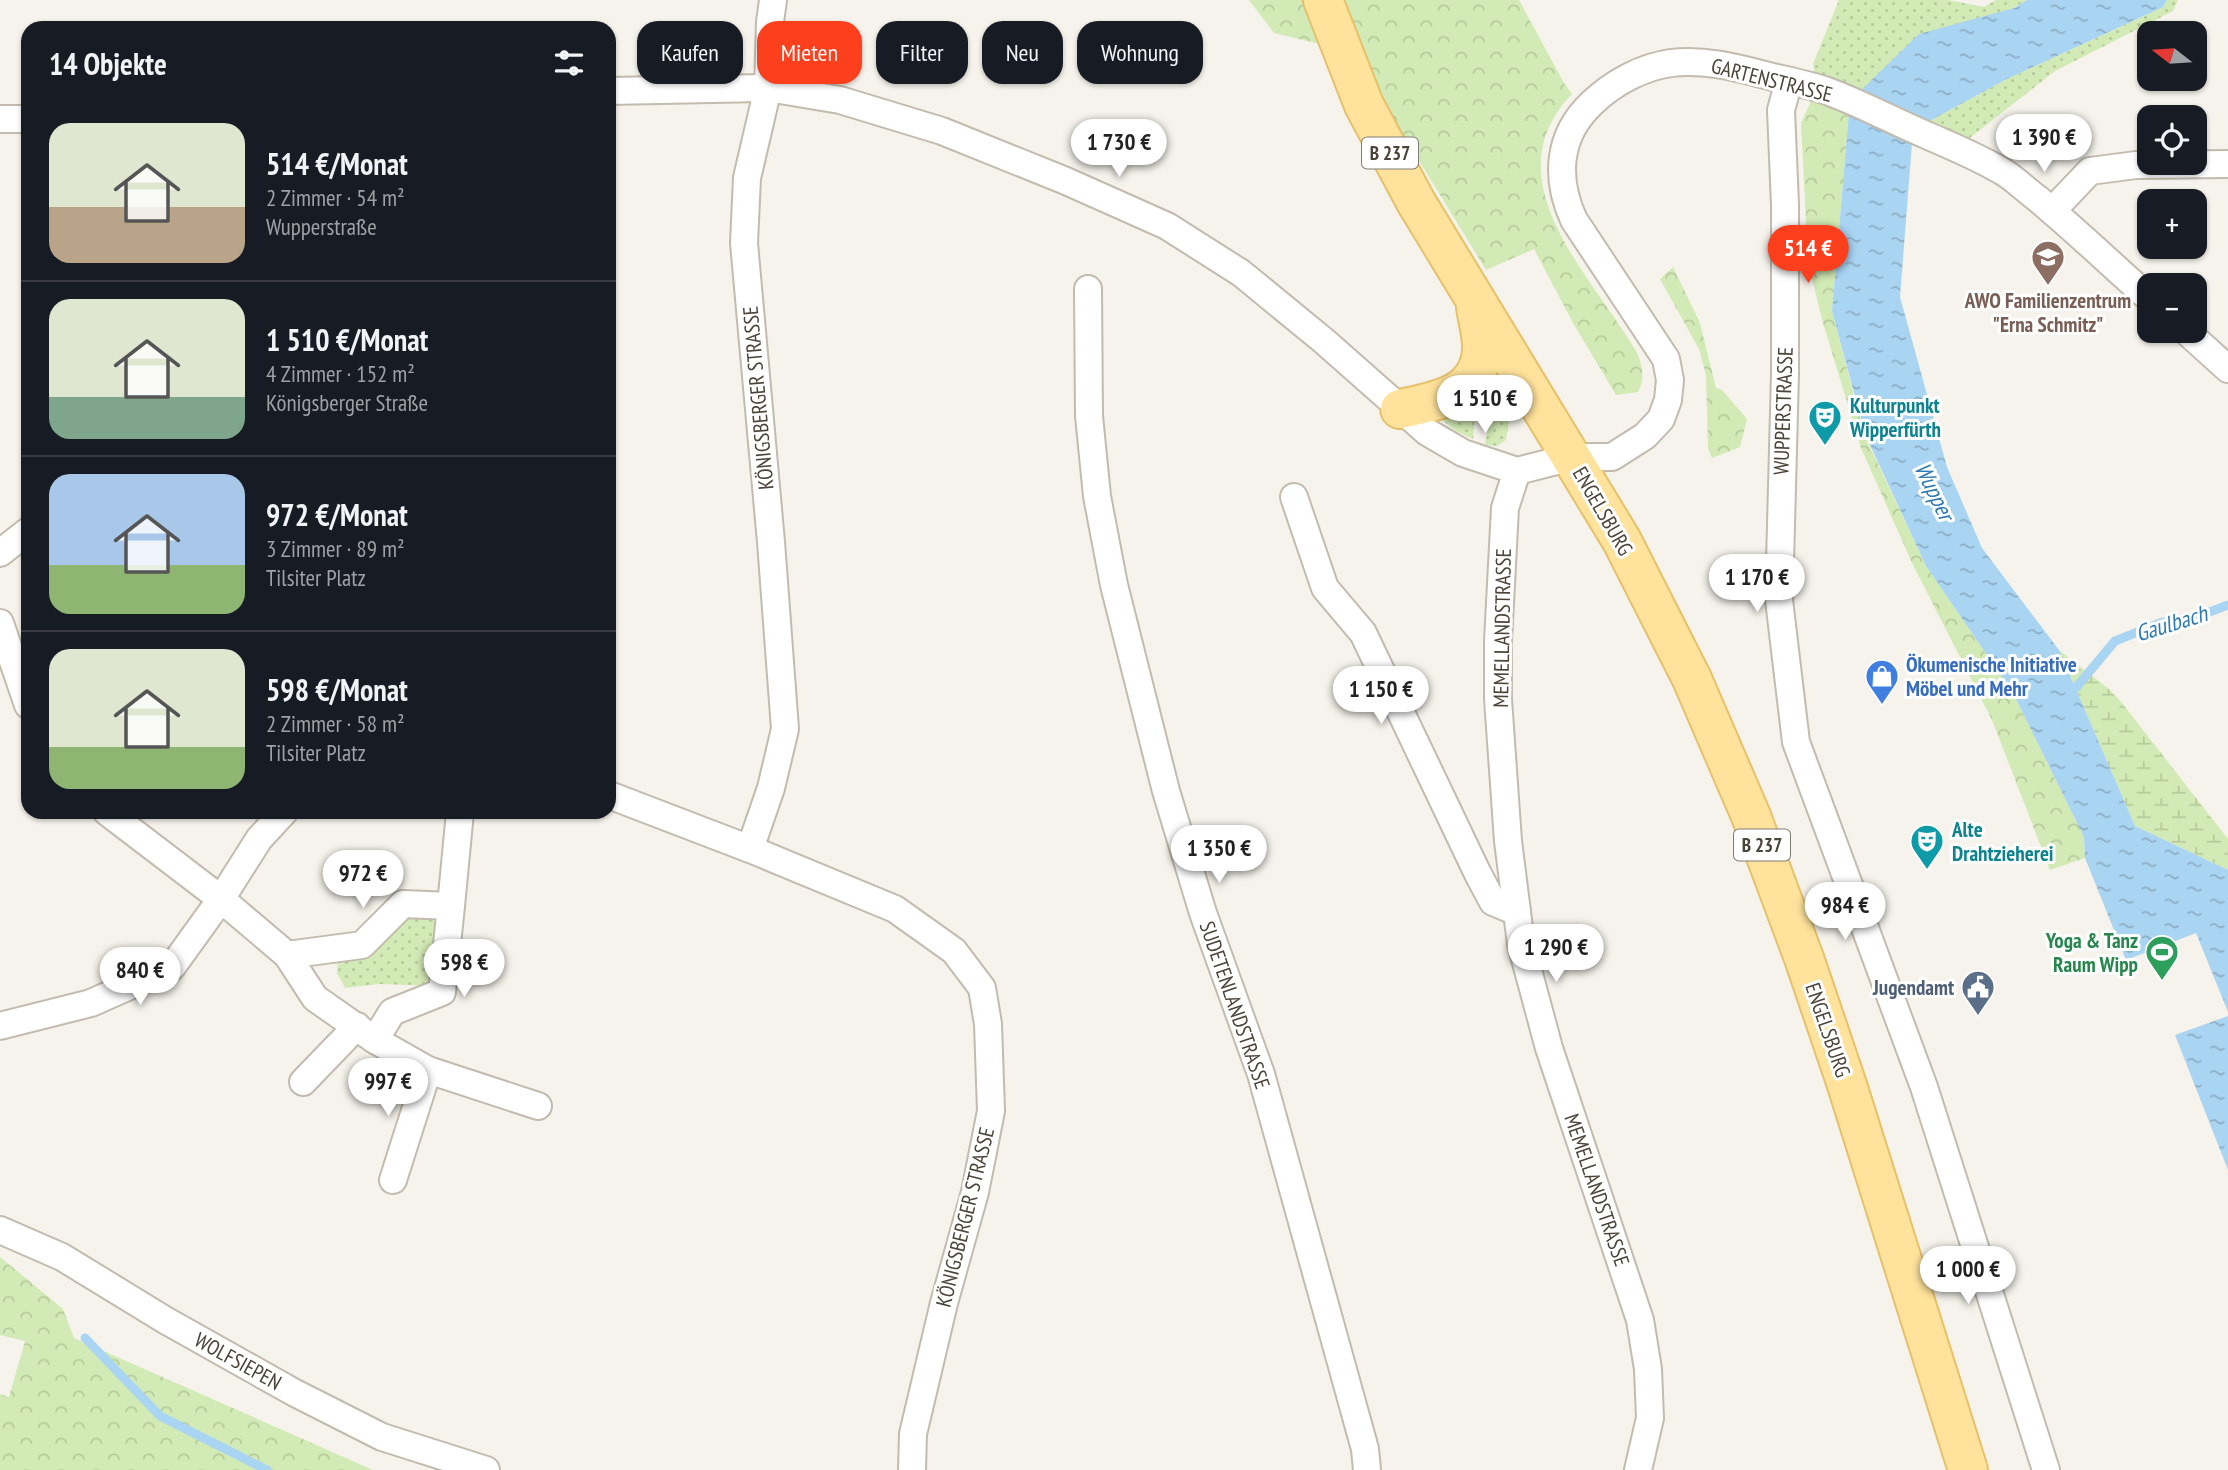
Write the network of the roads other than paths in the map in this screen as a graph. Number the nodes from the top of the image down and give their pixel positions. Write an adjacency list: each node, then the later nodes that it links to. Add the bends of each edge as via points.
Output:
1 (773, 0): 4 (street, KÖNIGSBERGER STRASSE)
2 (1322, 0): 12 (main road, B 237, via 1364,105)
3 (1789, 81): 9 (street, GARTENSTRASSE, via 1826,91 1957,148 2006,173); 16 (street, GARTENSTRASSE, via 1713,64 1657,66 1637,72 1601,95 1579,117 1563,156 1566,202 1666,359 1670,390 1661,419 1645,436 1612,457); 44 (street, WUPPERSTRASSE, via 1781,110 1785,374 1779,600 1796,742 1912,1052)
4 (768, 88): 5 (street); 15 (street, via 840,100 942,131 1167,226 1241,273); 27 (street, KÖNIGSBERGER STRASSE, via 747,178 744,243 785,729)
5 (616, 91)
6 (0, 119): 7 (street)
7 (21, 119)
8 (2228, 164): 9 (street, via 2136,165 2090,171)
9 (2052, 211): 10 (street, GARTENSTRASSE)
10 (2137, 287)
11 (1088, 289): 41 (street, SUDETENLANDSTRASSE, via 1089,416 1097,496 1114,585 1173,816 1261,1074)
12 (1475, 298): 15 (main road, via 1482,350 1471,381 1450,397); 16 (main road, B 237)
13 (2199, 343): 14 (street)
14 (2228, 369)
15 (1400, 409): 17 (street, via 1447,445)
16 (1572, 457): 17 (street); 43 (main road, ENGELSBURG / B 237, via 1622,541 1692,678 1751,816 1847,1085)
17 (1517, 471): 30 (street, MEMELLANDSTRASSE, via 1505,508 1498,699)
18 (1294, 497): 30 (street, via 1325,588 1363,634 1493,902)
19 (21, 536): 20 (street)
20 (0, 553)
21 (0, 623): 22 (street)
22 (21, 684)
23 (616, 798): 27 (street)
24 (116, 819): 28 (street)
25 (278, 819): 28 (street, via 259,839)
26 (459, 819): 29 (street)
27 (750, 849): 40 (street, KÖNIGSBERGER STRASSE, via 895,909 954,951 982,988 991,1111 978,1180 913,1434)
28 (221, 899): 31 (street); 32 (street, via 172,967 91,1003)
29 (452, 906): 31 (street, via 403,904 362,945); 33 (street, via 442,992 392,1012)
30 (1517, 912): 42 (street, MEMELLANDSTRASSE, via 1549,1048 1640,1320 1650,1418)
31 (287, 956): 33 (street, via 316,998)
32 (0, 1026)
33 (366, 1033): 34 (street); 35 (street)
34 (428, 1070): 36 (street); 37 (street)
35 (303, 1082)
36 (538, 1106)
37 (393, 1180)
38 (0, 1230): 39 (street, WOLFSIEPEN, via 62,1257 165,1320 382,1437)
39 (486, 1470)
40 (912, 1470)
41 (1367, 1470)
42 (1638, 1470)
43 (1968, 1470)
44 (2046, 1470)

